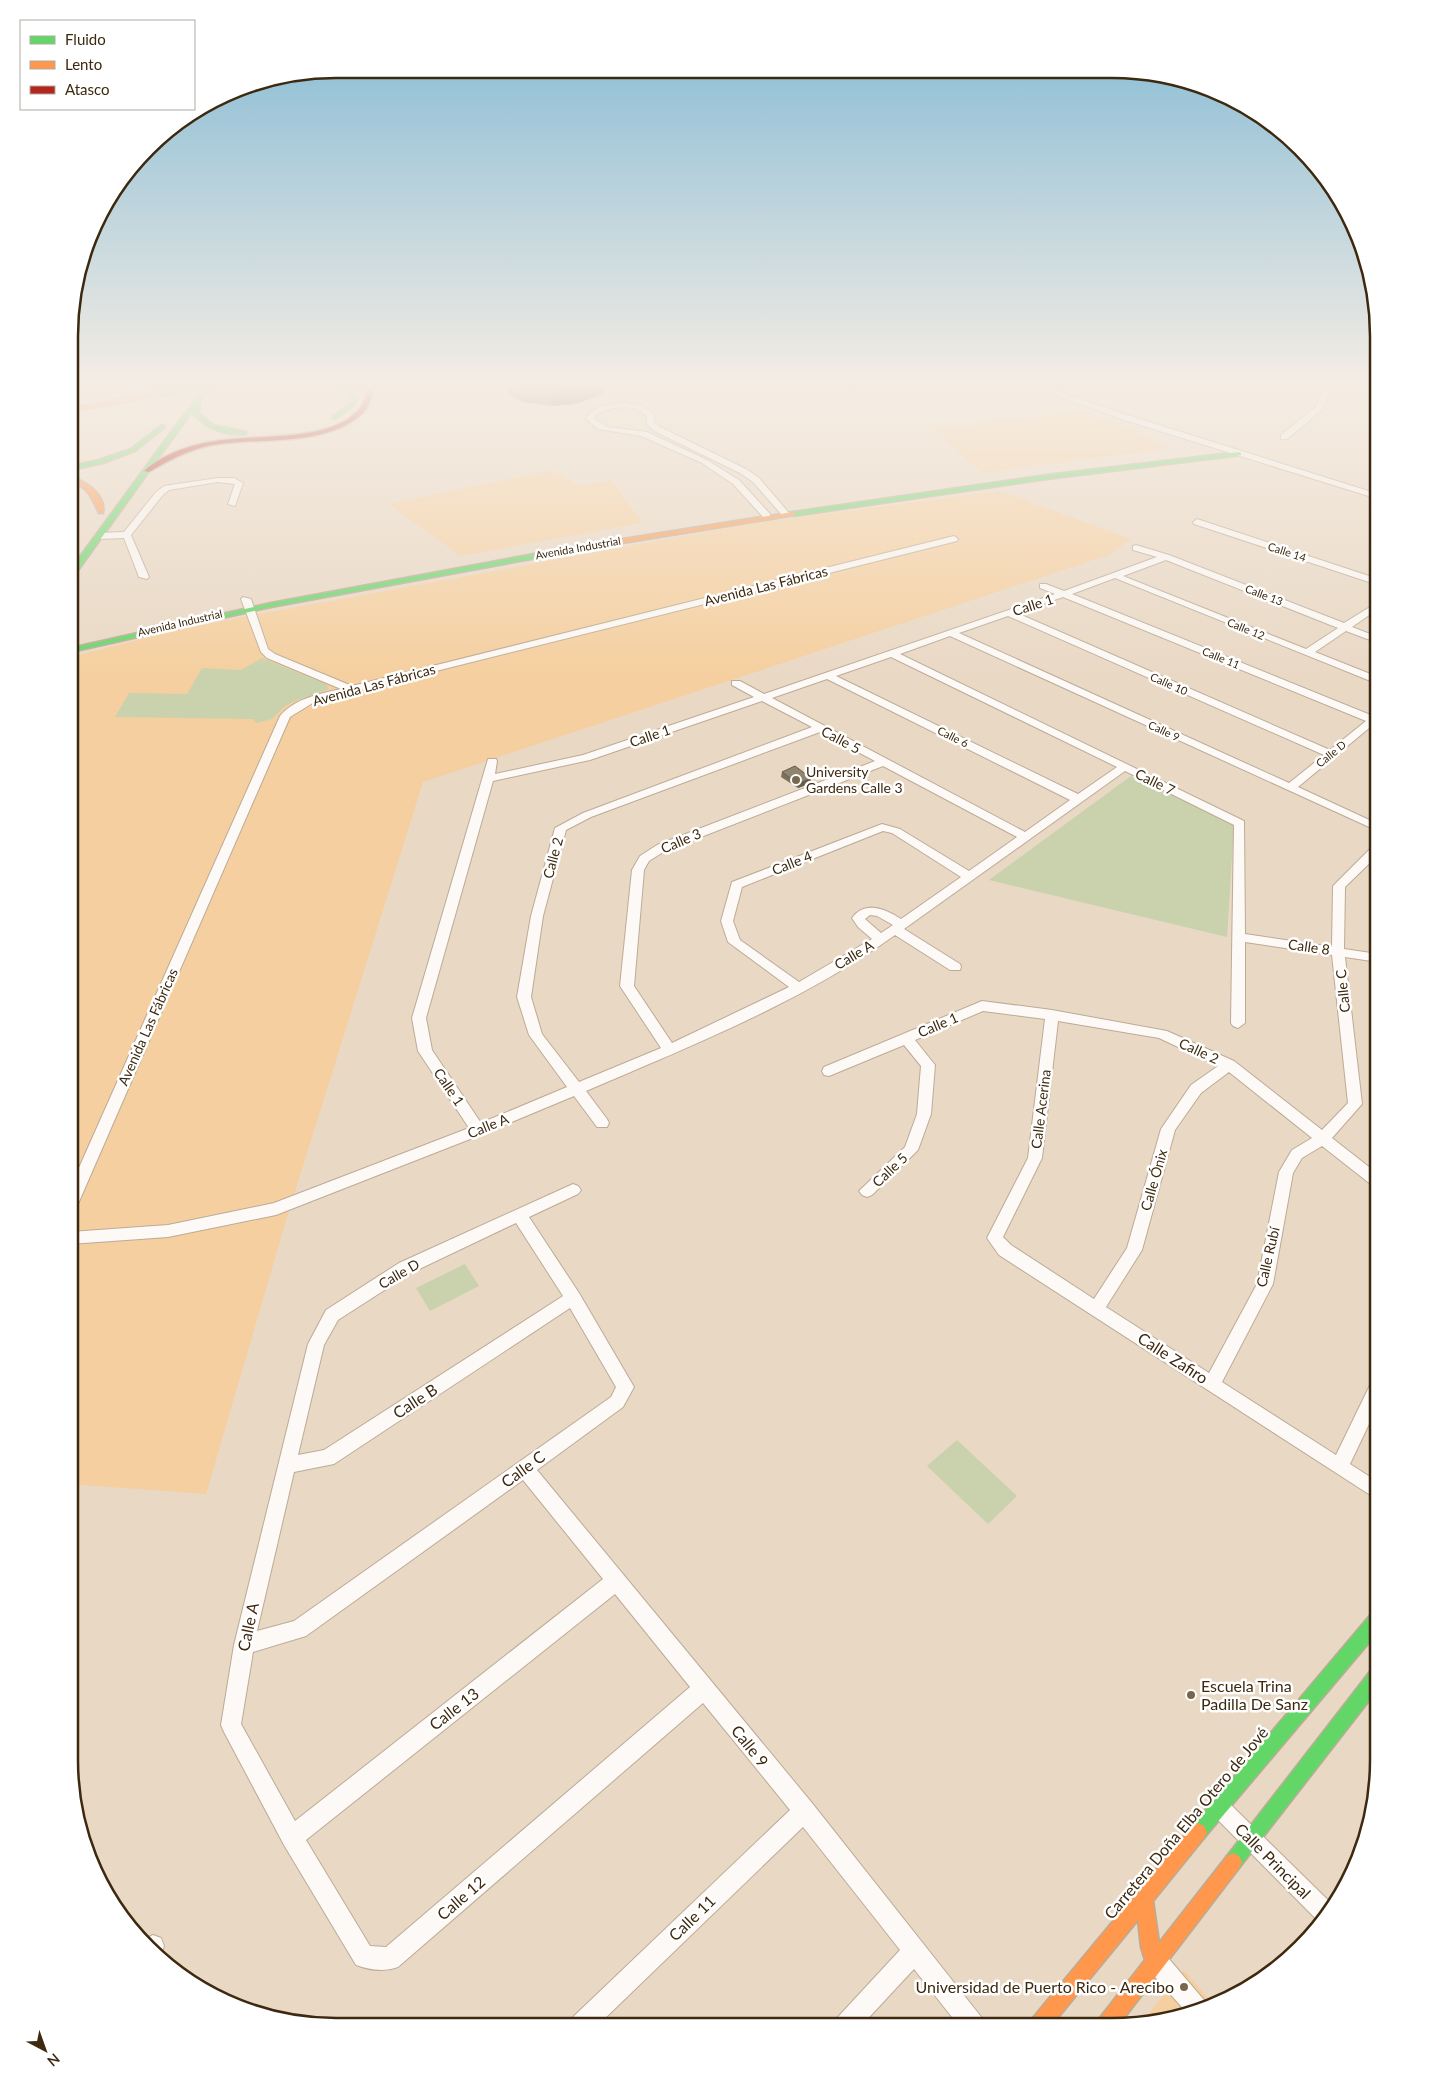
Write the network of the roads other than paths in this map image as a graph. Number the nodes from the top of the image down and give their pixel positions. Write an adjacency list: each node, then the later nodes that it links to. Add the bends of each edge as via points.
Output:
1 (78, 481): 13 (main road, via 97,494)
2 (140, 481): 18 (main road)
3 (225, 481): 17 (street, via 173,485 159,494)
4 (235, 481): 11 (street, via 239,483)
5 (736, 481): 14 (street)
6 (757, 481): 12 (street)
7 (996, 481): 12 (main road, Avenida Industrial)
8 (1326, 481): 9 (street)
9 (1370, 495)
10 (112, 497): 13 (main road)
11 (232, 504)
12 (781, 509): 14 (main road, Avenida Industrial)
13 (101, 512): 16 (main road)
14 (764, 512): 28 (main road, Avenida Industrial)
15 (1197, 522): 25 (street, Calle 14)
16 (91, 525)
17 (127, 535): 18 (street); 24 (street)
18 (99, 536): 22 (main road)
19 (954, 539): 42 (street, Avenida Las Fábricas)
20 (1136, 548): 21 (street, Calle 13)
21 (1166, 557): 23 (street, Calle 1); 31 (street, Calle 13)
22 (78, 564)
23 (1116, 575): 27 (street, Calle 1); 38 (street, Calle 12)
24 (144, 577)
25 (1370, 579)
26 (1043, 586): 27 (street, Calle 11)
27 (1064, 594): 30 (street, Calle 1); 44 (street, Calle 11)
28 (244, 602): 36 (main road, Avenida Industrial); 42 (street, via 264,650 271,656)
29 (1370, 610): 31 (street)
30 (1009, 613): 33 (street, Calle 1); 47 (street, Calle 10)
31 (1344, 627): 34 (street, Calle 13); 38 (street)
32 (116, 628): 35 (main road)
33 (950, 633): 37 (street, Calle 1); 52 (street, Calle 9)
34 (1370, 637)
35 (78, 638)
36 (78, 648)
37 (891, 653): 39 (street, Calle 1); 50 (street, Calle 7)
38 (1307, 653): 40 (street, Calle 12)
39 (827, 675): 43 (street, Calle 1); 53 (street, Calle 6)
40 (1370, 678)
41 (736, 683): 43 (street, Calle 5)
42 (351, 689): 76 (street, Avenida Las Fábricas, via 312,699 285,716)
43 (762, 698): 46 (street, Calle 5); 51 (street, Calle 1, via 586,758)
44 (1370, 719)
45 (1370, 725): 47 (street, Calle D)
46 (820, 728): 49 (street, Calle 5); 71 (street, Calle 2, via 586,815 561,828 537,916 524,996 536,1035)
47 (1331, 754): 52 (street, Calle D)
48 (492, 761): 51 (street)
49 (883, 762): 55 (street, Calle 5); 68 (street, Calle 3, via 661,848 644,859 638,870 627,986)
50 (1124, 767): 53 (street, Calle A); 59 (street, Calle 7, via 1240,823)
51 (488, 779): 73 (street, Calle 1, via 419,1018 425,1050)
52 (1290, 788): 54 (street, Calle 9)
53 (1078, 799): 55 (street, Calle A)
54 (1370, 824)
55 (1026, 836): 57 (street, Calle A)
56 (1370, 856): 61 (street, Calle C, via 1339,886)
57 (970, 877): 58 (street, Calle A); 64 (street, Calle 4, via 896,831 882,827 736,885 727,921 734,942)
58 (899, 927): 60 (street, Calle A); 60 (street, Calle A, via 882,912 863,913 858,918 862,924); 63 (street)
59 (1239, 937): 61 (street, Calle 8); 66 (street, Calle 7)
60 (881, 939): 64 (street, Calle A)
61 (1338, 951): 62 (street, Calle 8); 74 (street, Calle C, via 1355,1104)
62 (1370, 957)
63 (955, 967)
64 (799, 988): 68 (street, Calle A)
65 (1052, 1015): 67 (street, Calle 1, via 982,1006); 69 (street, Calle 2, via 1162,1034); 81 (street, Calle Acerina, via 1035,1158 995,1238)
66 (1238, 1023)
67 (906, 1038): 70 (street, Calle 1); 78 (street, Calle 5, via 928,1065 924,1114 911,1150)
68 (669, 1050): 71 (street, Calle A)
69 (1228, 1065): 74 (street, Calle 2); 83 (street, Calle Ónix, via 1196,1089 1168,1128 1134,1250)
70 (829, 1071)
71 (577, 1088): 72 (street); 73 (street, Calle A)
72 (602, 1123)
73 (478, 1130): 80 (street, Calle A, via 276,1209 168,1231)
74 (1323, 1138): 75 (street); 84 (street, Calle Rubí, via 1297,1154 1286,1172 1265,1284)
75 (1370, 1176)
76 (78, 1186)
77 (573, 1190): 79 (street, Calle D)
78 (867, 1191)
79 (520, 1216): 82 (street, Calle C); 86 (street, Calle D, via 405,1268 332,1316 316,1344)
80 (78, 1237)
81 (1005, 1250): 83 (street, Calle Zafiro)
82 (573, 1298): 86 (street, Calle B, via 328,1458); 88 (street, Calle C, via 625,1387 617,1402)
83 (1096, 1309): 84 (street, Calle Zafiro)
84 (1212, 1384): 87 (street, Calle Zafiro)
85 (1370, 1403): 87 (street)
86 (286, 1465): 92 (street, Calle A)
87 (1340, 1466): 89 (street, Calle Zafiro)
88 (524, 1468): 90 (street, Calle 9); 92 (street, Calle C, via 299,1629)
89 (1370, 1487)
90 (616, 1581): 94 (street, Calle 9); 98 (street, Calle 13)
91 (1370, 1628): 96 (main road, Carretera Doña Elba Otero de Jové)
92 (244, 1645): 95 (street, Calle A, via 232,1725)
93 (1370, 1685): 99 (main road)
94 (704, 1689): 97 (street, Calle 9); 98 (street, Calle 12, via 390,1959 364,1957)
95 (263, 1783): 98 (street, Calle 12)
96 (1219, 1807): 99 (street, Calle Principal); 100 (main road, Carretera Doña Elba Otero de Jové)
97 (804, 1811): 102 (street, Calle 9); 105 (street, Calle 11)
98 (292, 1837)
99 (1250, 1838): 101 (street, Calle Principal); 103 (main road)
100 (1144, 1898): 103 (main road, via 1150,1947); 108 (main road, Carretera Doña Elba Otero de Jové)
101 (1321, 1910)
102 (915, 1951): 106 (street); 107 (street, Calle 9)
103 (1155, 1961): 104 (street); 109 (main road)
104 (1194, 2004)
105 (588, 2018)
106 (852, 2018)
107 (968, 2018)
108 (1046, 2018)
109 (1112, 2018)

